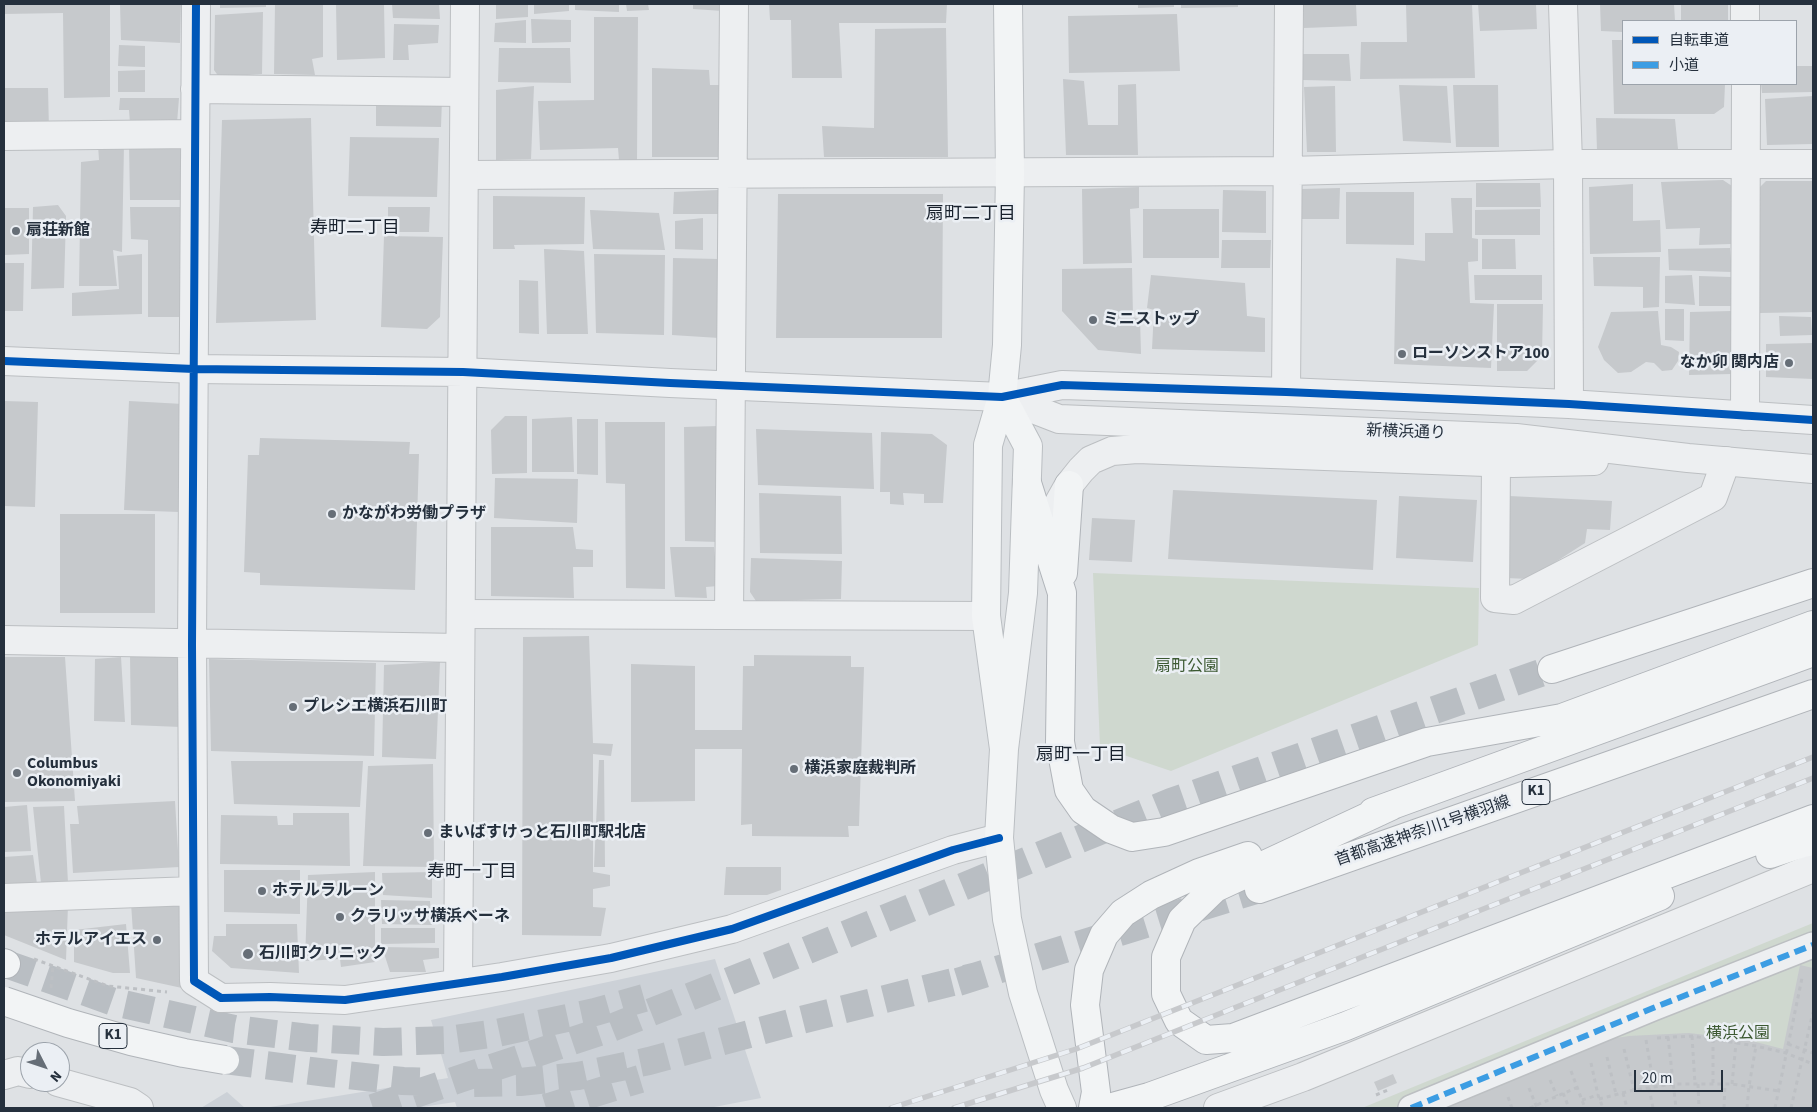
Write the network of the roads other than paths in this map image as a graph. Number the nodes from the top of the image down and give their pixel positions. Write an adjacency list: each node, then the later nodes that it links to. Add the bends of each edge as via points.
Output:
1 (196, 4): 10 (street)
2 (465, 4): 11 (street)
3 (734, 4): 19 (street)
4 (1008, 4): 18 (main road)
5 (1289, 4): 17 (street)
6 (1563, 4): 15 (street)
7 (1745, 4): 8 (street)
8 (1745, 20)
9 (1746, 85): 14 (street)
10 (195, 89): 11 (street); 12 (street)
11 (464, 92): 20 (street)
12 (195, 134): 13 (street); 22 (street)
13 (4, 136)
14 (1746, 163): 15 (street); 16 (street); 28 (street)
15 (1568, 164): 17 (street); 27 (street)
16 (1813, 164)
17 (1287, 171): 18 (street); 25 (street)
18 (1010, 172): 19 (street); 26 (main road, via 1007,345)
19 (733, 173): 20 (street); 24 (street)
20 (464, 175): 23 (street)
21 (4, 361): 22 (street)
22 (194, 369): 23 (street); 45 (street)
23 (463, 372): 24 (street); 40 (street)
24 (731, 385): 26 (street); 41 (street)
25 (1286, 392): 26 (street, via 1062,385); 27 (street)
26 (1002, 397): 30 (street, 新横浜通り, via 1059,419 1516,438); 34 (main road, via 1028,446); 42 (main road, via 988,445)
27 (1569, 404): 28 (street)
28 (1745, 416): 29 (street)
29 (1813, 420)
30 (1688, 458): 31 (street, 新横浜通り); 32 (street)
31 (1726, 461): 32 (street, via 1713,497 1514,600 1495,598); 33 (street, 新横浜通り)
32 (1496, 462): 35 (street, via 1137,449 1112,451 1091,460)
33 (1813, 469)
34 (1027, 483): 36 (main road); 38 (main road)
35 (1069, 485): 36 (street); 39 (main road)
36 (1043, 531): 38 (street); 39 (main road)
37 (1813, 583): 48 (main road)
38 (1023, 593): 50 (main road)
39 (1062, 593): 43 (main road, via 1060,742 1069,790 1083,810 1111,829 1132,837 1164,832 1426,742 1562,718)
40 (461, 614): 41 (street); 46 (street)
41 (729, 616): 42 (street)
42 (986, 616): 50 (main road)
43 (1813, 625)
44 (4, 640): 45 (street)
45 (192, 644): 46 (street); 59 (street)
46 (460, 648): 62 (street)
47 (1813, 652): 51 (main road)
48 (1552, 668)
49 (1813, 694): 58 (main road, 首都高速神奈川1号横羽線 / K1)
50 (1004, 749): 54 (main road)
51 (1391, 806): 52 (main road, via 1215,888 1182,920 1166,957 1166,994 1179,1021 1206,1040 1233,1038); 68 (main road, via 1199,873 1151,895 1123,913 1104,935 1089,970 1084,1005 1096,1092)
52 (1813, 819)
53 (1813, 824): 57 (main road)
54 (999, 838): 62 (street, via 953,850 732,929 611,958); 67 (main road, via 1007,919 1023,993)
55 (1813, 841): 57 (main road)
56 (1813, 868): 70 (street, via 1303,1077)
57 (1706, 877): 69 (main road, via 1346,1026 1149,1097)
58 (1259, 889)
59 (193, 891): 60 (street); 62 (street, via 194,982 221,998 345,1000)
60 (4, 898)
61 (1813, 945): 71 (street)
62 (458, 983)
63 (4, 1001): 64 (main road, K1, bridge, via 131,1042)
64 (225, 1060)
65 (70, 1085): 66 (street, via 130,1102)
66 (139, 1108)
67 (1062, 1108)
68 (1093, 1108)
69 (1109, 1108)
70 (1218, 1108)
71 (1411, 1108)

